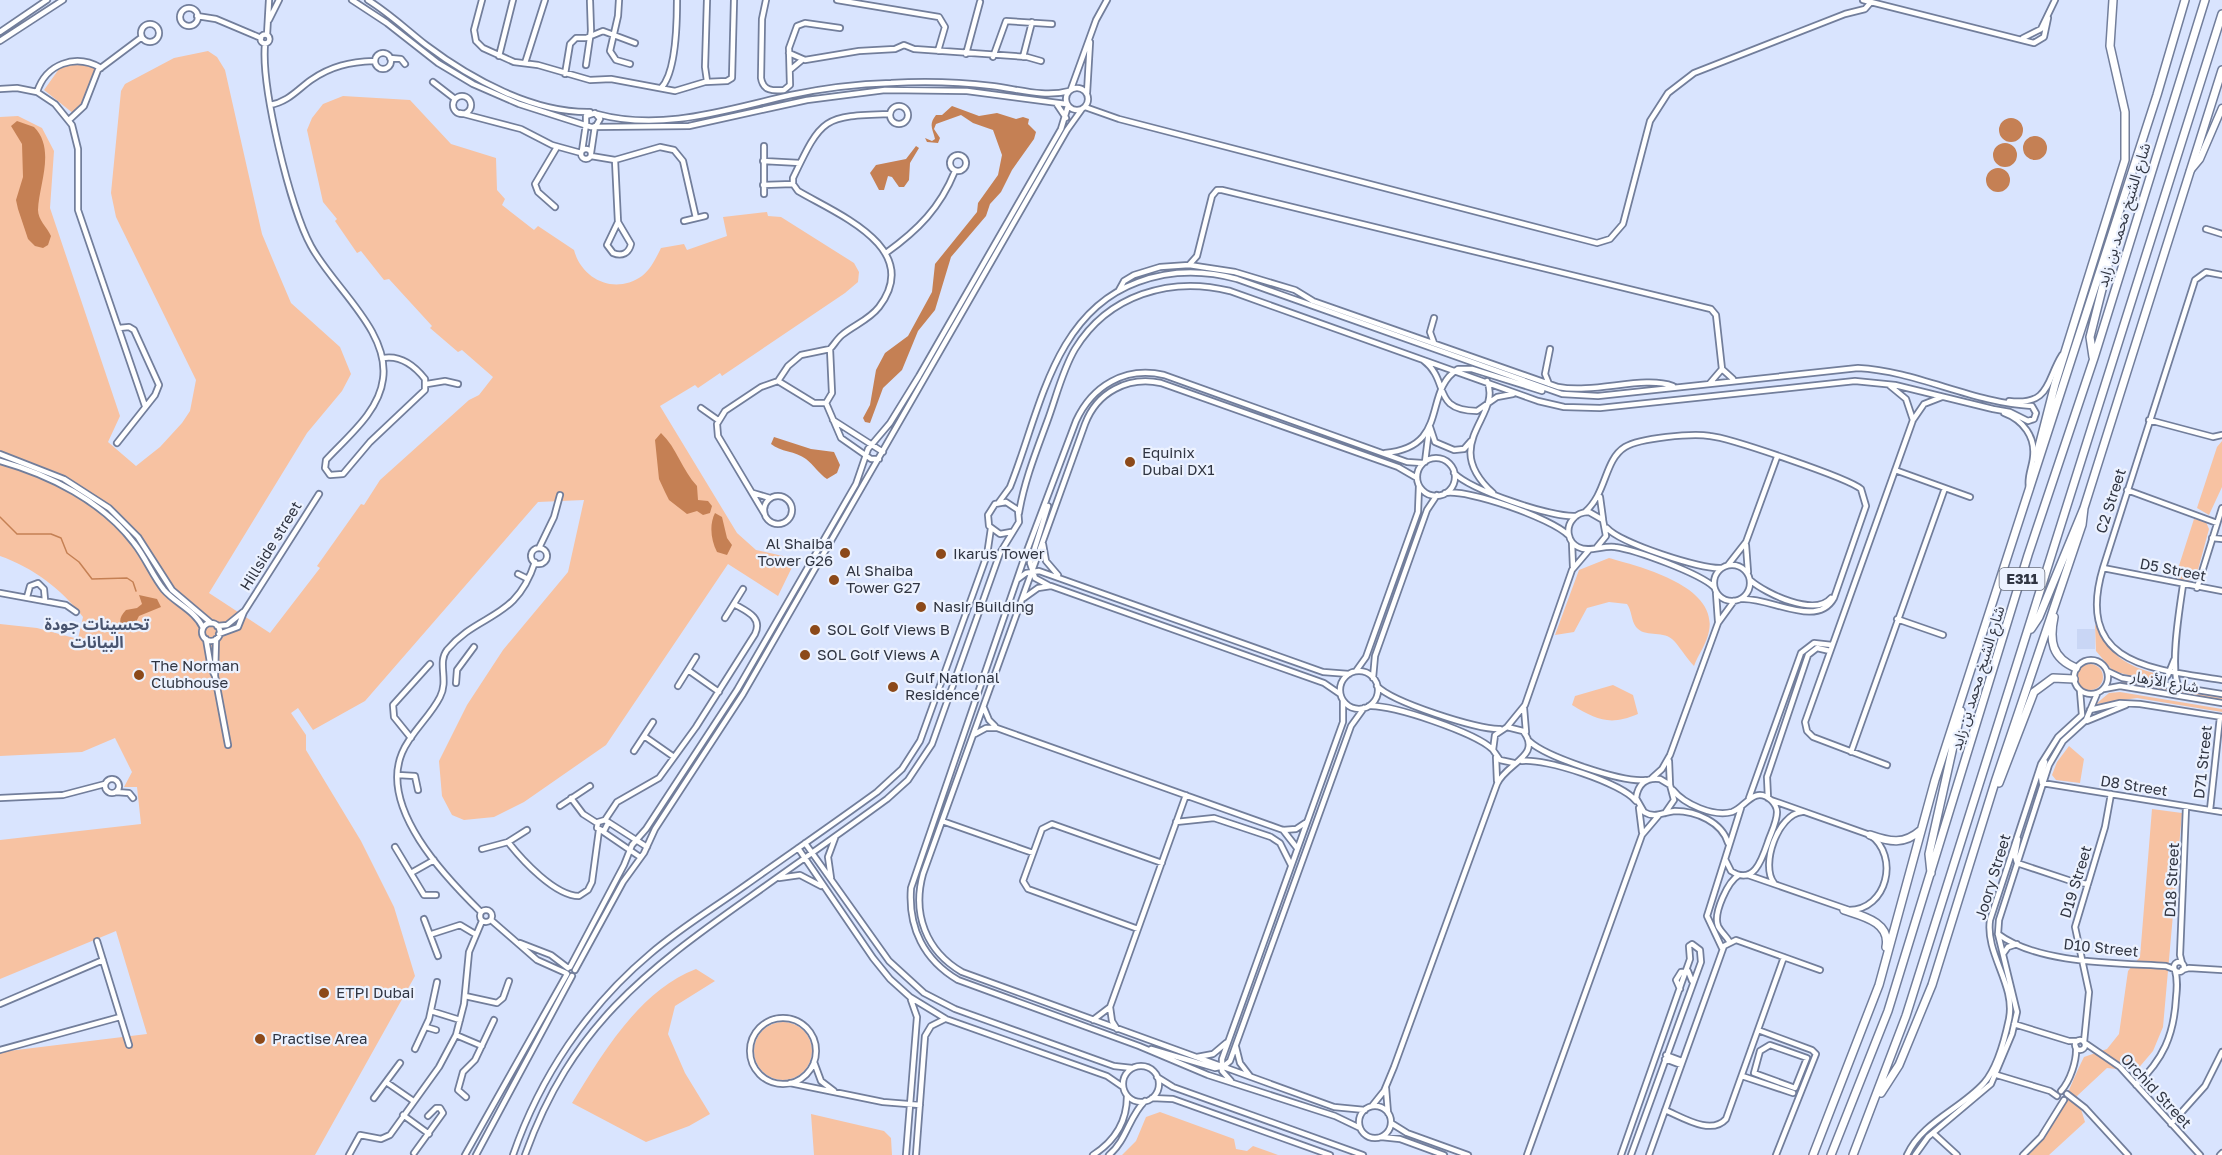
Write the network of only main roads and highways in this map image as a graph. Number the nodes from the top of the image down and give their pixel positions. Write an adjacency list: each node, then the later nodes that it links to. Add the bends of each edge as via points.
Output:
1 (2185, 0): 9 (highway)
2 (2205, 0): 10 (highway, شارع الشيخ محمد بن زايد / E311)
3 (2113, 4): 11 (highway, via 2110,46 2126,112 2123,169 2065,351)
4 (2222, 14): 14 (highway, E311)
5 (2222, 63): 6 (highway)
6 (2221, 73): 8 (highway)
7 (2222, 108): 8 (main road, via 2200,159)
8 (2188, 174): 12 (highway)
9 (2124, 199): 10 (highway, via 2091,333); 11 (highway)
10 (2094, 358): 21 (highway, شارع الشيخ محمد بن زايد / E311, via 2028,555)
11 (2033, 478): 17 (highway)
12 (2084, 507): 13 (highway, via 2082,525); 14 (highway, via 2039,617)
13 (2062, 581): 15 (highway, via 2052,644 2061,660); 18 (highway)
14 (2028, 632): 24 (highway, E311)
15 (2076, 668)
16 (2074, 679): 18 (highway, via 2053,678 2034,692)
17 (1961, 702): 19 (highway); 21 (highway, via 1929,854)
18 (1993, 796): 24 (highway, via 1918,1021 1896,1070)
19 (1921, 830): 20 (highway, via 1902,841); 23 (highway)
20 (1870, 835)
21 (1931, 875): 26 (highway, شارع الشيخ محمد بن زايد / E311, via 1888,1011)
22 (1844, 910): 23 (highway, via 1873,920 1884,931 1887,942)
23 (1879, 985): 25 (highway)
24 (1875, 1103): 27 (highway, E311)
25 (1813, 1155)
26 (1831, 1155)
27 (1853, 1155)

